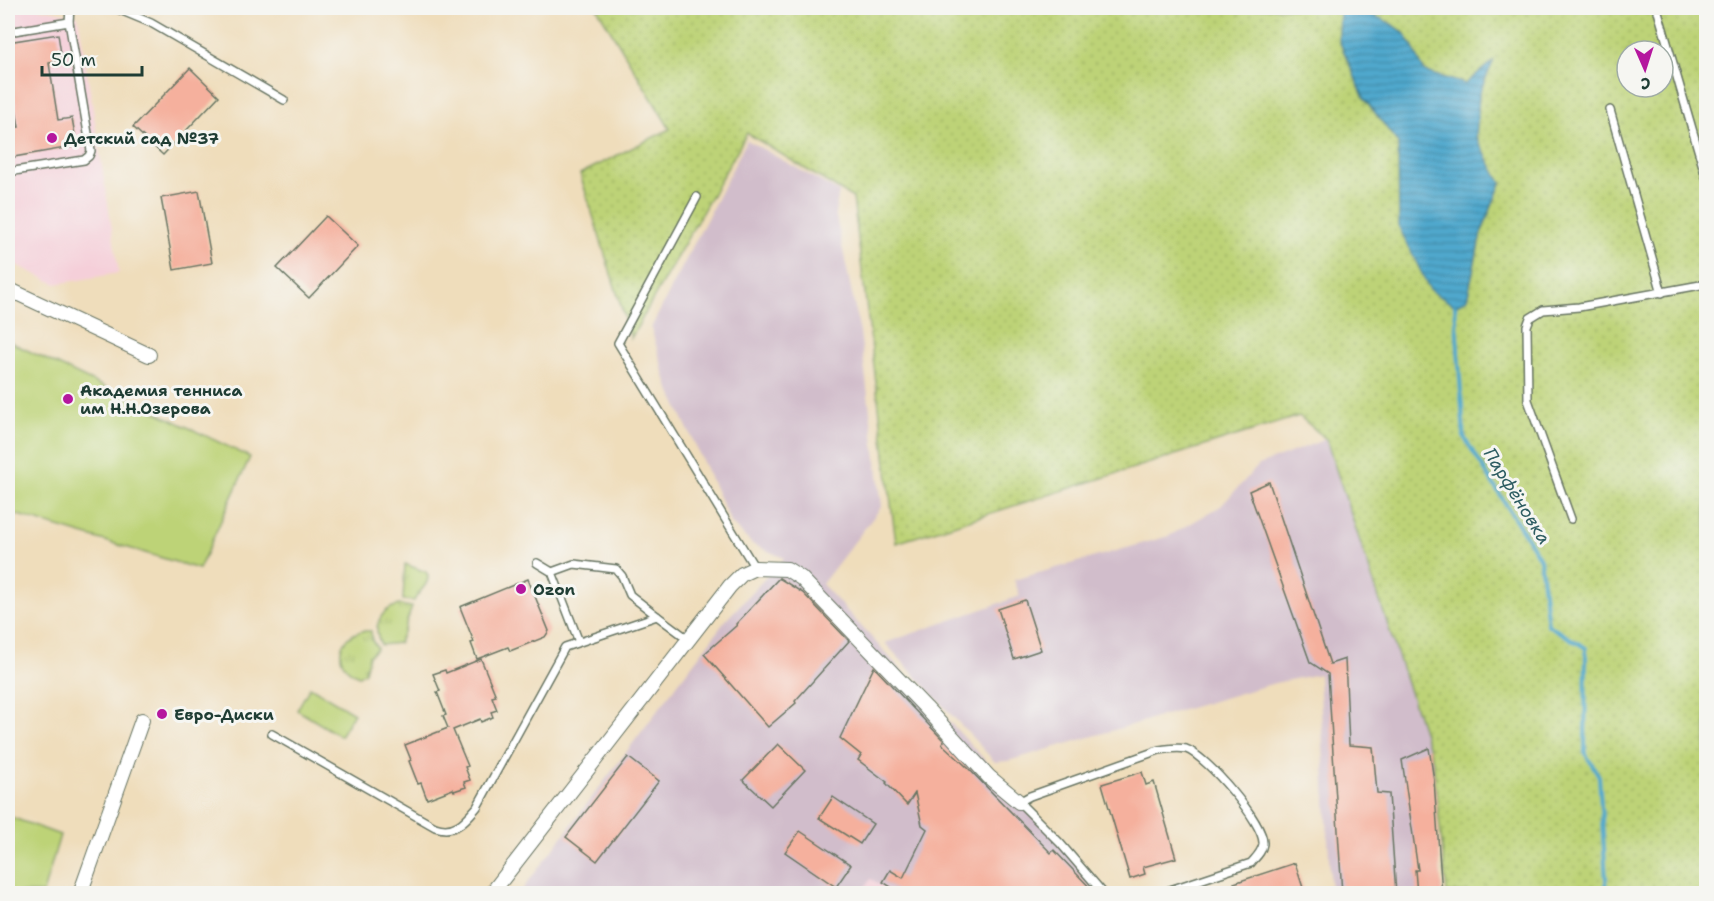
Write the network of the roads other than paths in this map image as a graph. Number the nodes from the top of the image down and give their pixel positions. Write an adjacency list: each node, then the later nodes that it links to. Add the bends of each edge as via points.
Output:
1 (70, 8): 4 (lane)
2 (116, 8): 6 (lane, via 151,23)
3 (1657, 8): 9 (lane)
4 (69, 22): 5 (lane); 8 (lane, via 89,156)
5 (8, 32)
6 (284, 100)
7 (1610, 110): 13 (lane)
8 (8, 172)
9 (1707, 177)
10 (697, 197): 17 (lane, via 618,342)
11 (1707, 284): 13 (lane)
12 (8, 290): 14 (street)
13 (1662, 293): 15 (lane, via 1543,310 1530,318 1528,400)
14 (149, 355)
15 (1571, 519)
16 (537, 562): 18 (lane)
17 (755, 568): 20 (street, via 730,586); 24 (street, via 788,569 801,578 989,777)
18 (552, 572): 19 (lane, via 574,564 616,568 630,596); 21 (lane)
19 (657, 616): 20 (lane); 21 (lane)
20 (688, 639): 26 (street)
21 (579, 642): 23 (lane, via 565,647 477,807 454,828 435,827)
22 (142, 720): 25 (street)
23 (272, 734)
24 (1019, 802): 27 (lane); 28 (lane, via 1159,750 1188,749 1235,792 1257,822 1263,842 1251,863)
25 (80, 894)
26 (491, 894)
27 (1104, 894)
28 (1158, 894)

